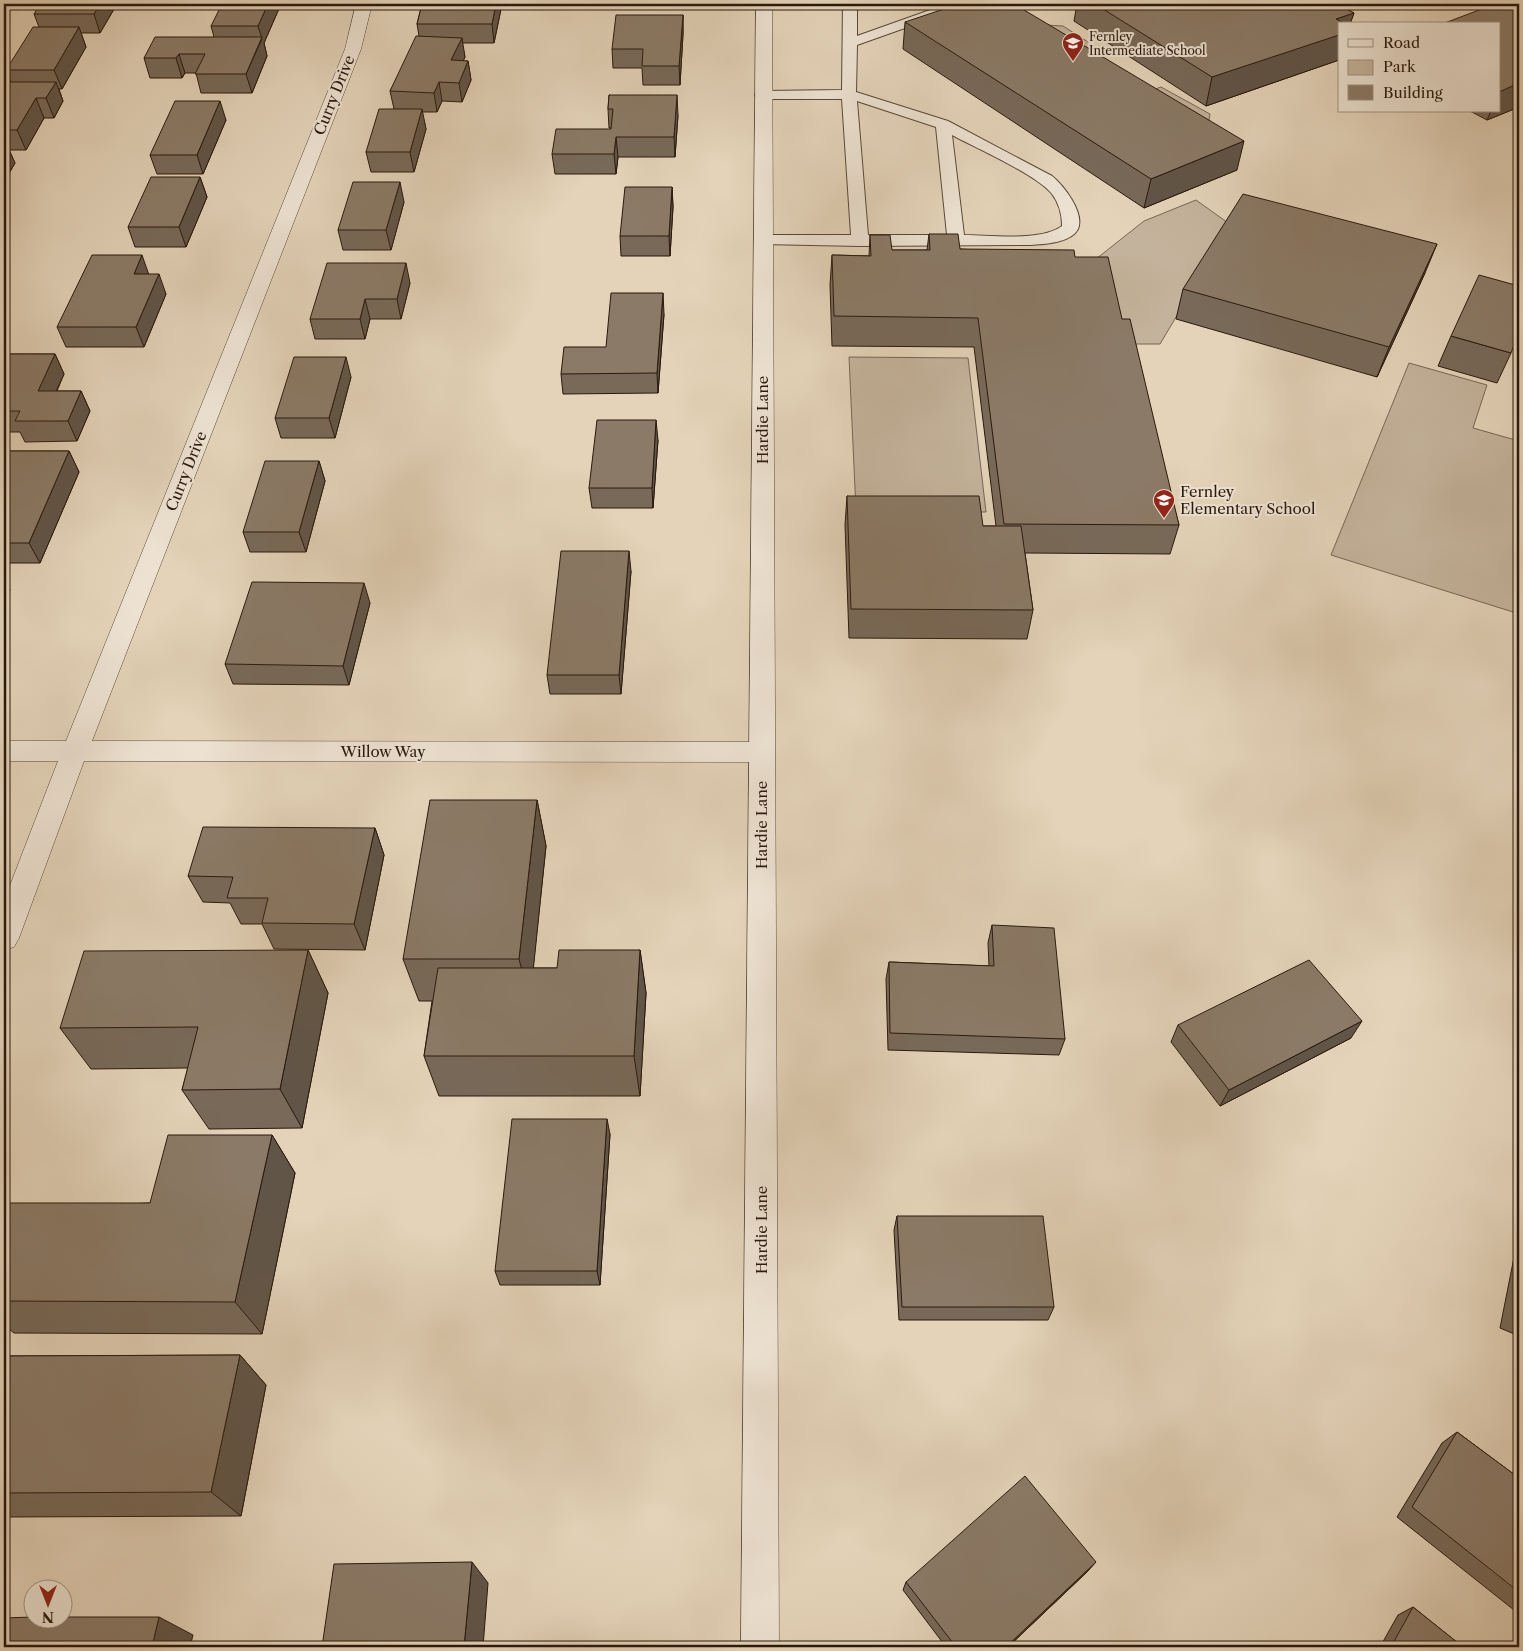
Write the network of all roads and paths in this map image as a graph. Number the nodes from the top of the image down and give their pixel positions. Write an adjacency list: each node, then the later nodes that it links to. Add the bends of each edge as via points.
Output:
1 (364, 4): 13 (street, Curry Drive, via 352,49)
2 (764, 4): 6 (street, Hardie Lane)
3 (850, 4): 5 (lane)
4 (959, 4): 5 (lane)
5 (850, 43): 7 (lane)
6 (762, 94): 7 (lane); 9 (street, Hardie Lane)
7 (849, 94): 8 (lane); 11 (lane)
8 (943, 124): 10 (lane); 10 (lane, via 1046,179 1057,188 1070,217 1070,228 1050,238)
9 (762, 240): 11 (lane); 14 (street, Hardie Lane)
10 (956, 240): 11 (lane)
11 (860, 241)
12 (4, 751): 13 (street, Willow Way)
13 (75, 751): 14 (street, Willow Way); 15 (street, Curry Drive)
14 (762, 752): 16 (street, Hardie Lane)
15 (4, 938)
16 (760, 1647)

